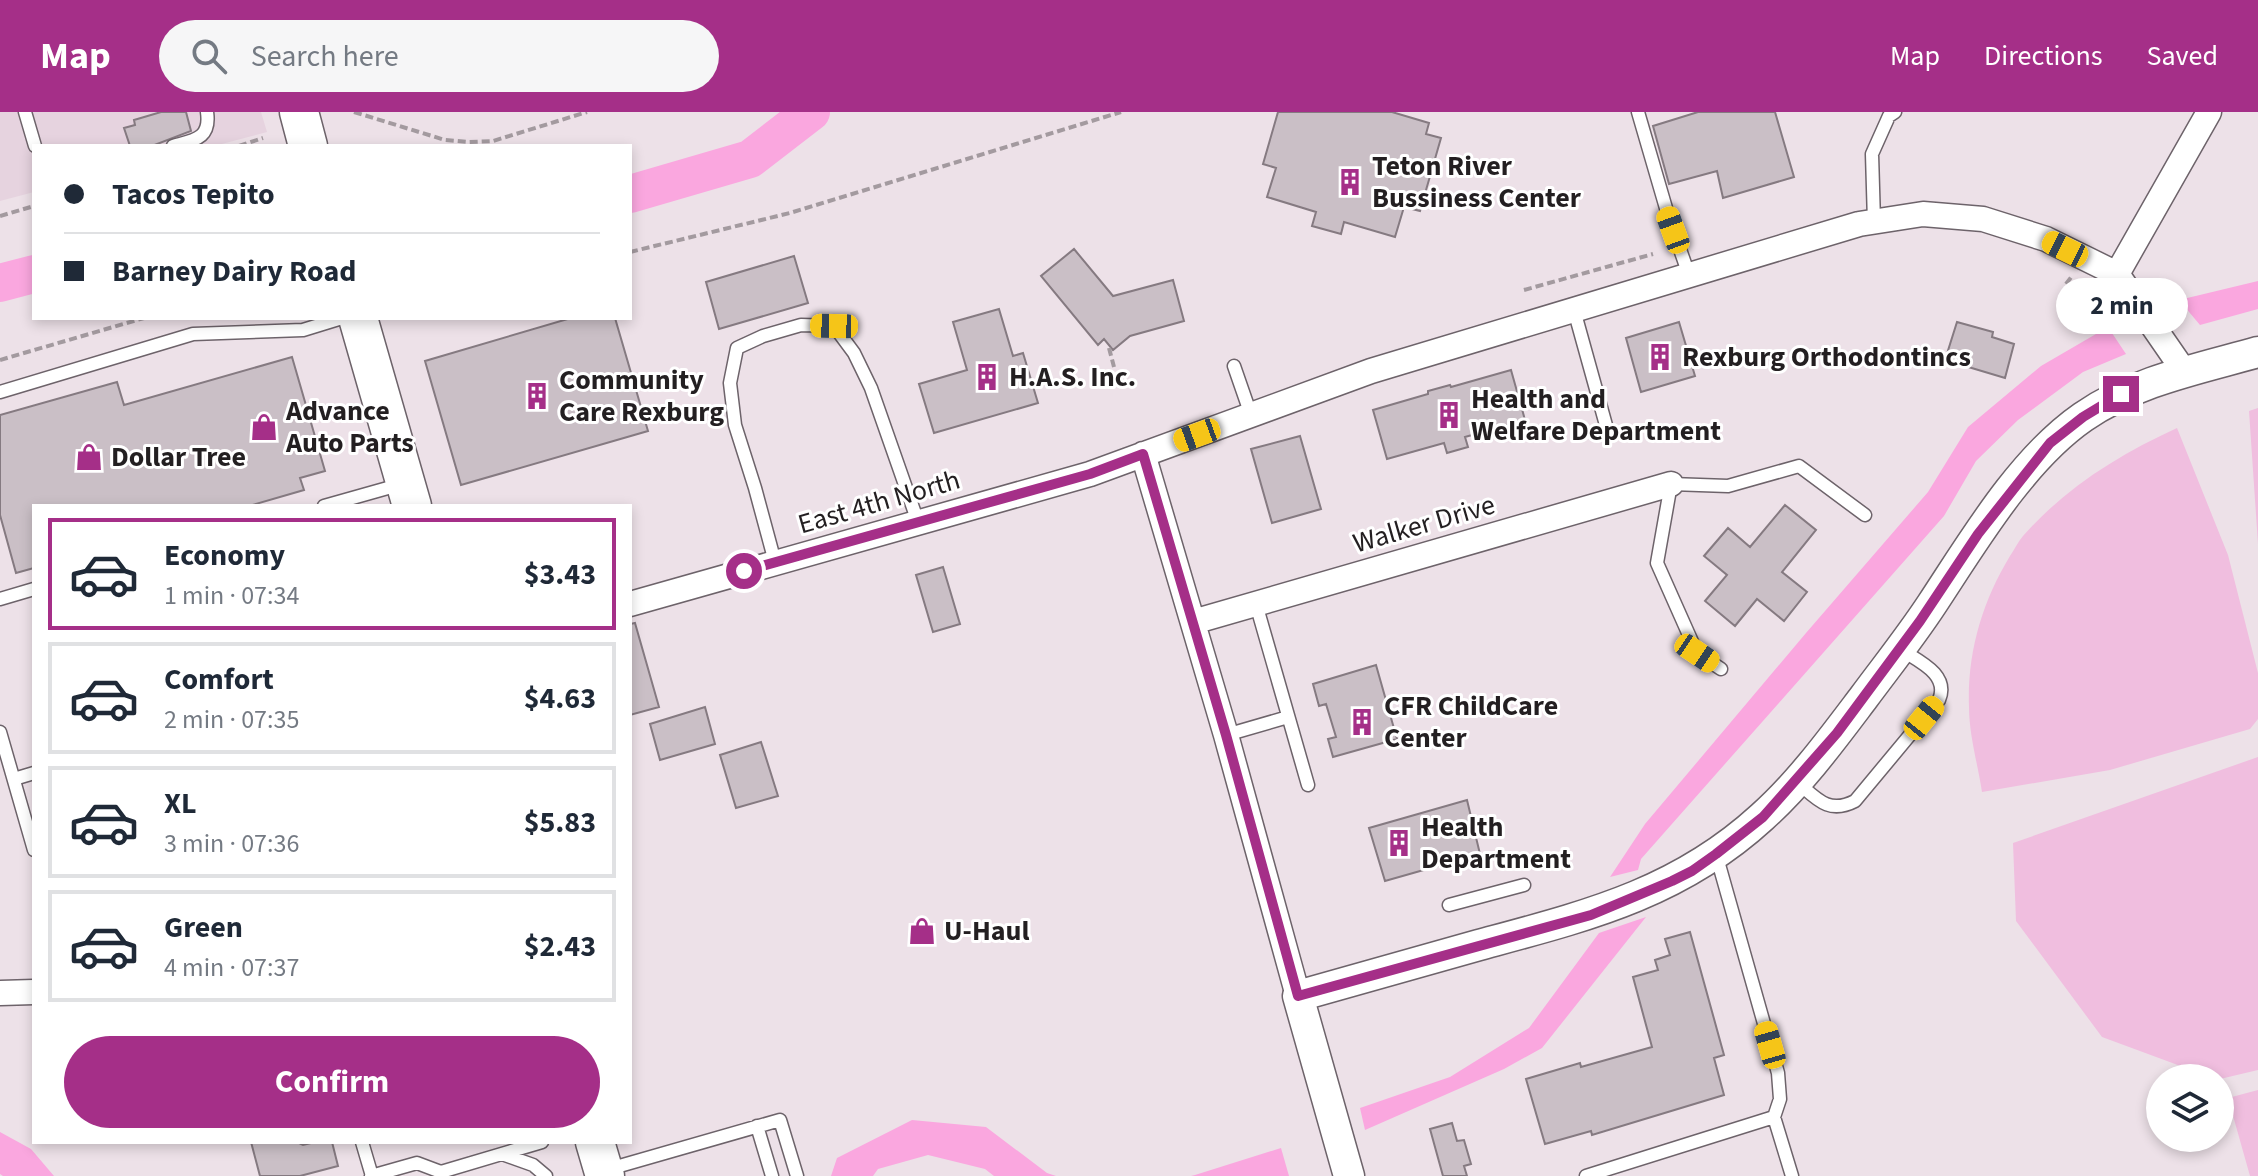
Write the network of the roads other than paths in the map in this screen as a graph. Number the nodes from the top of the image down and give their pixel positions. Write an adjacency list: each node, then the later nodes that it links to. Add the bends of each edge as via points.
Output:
1 (25, 112): 7 (lane)
2 (207, 112): 8 (lane, via 203,135)
3 (299, 112): 9 (main road)
4 (1638, 112): 12 (lane)
5 (1895, 112): 10 (lane, via 1872,154)
6 (2203, 114): 11 (street)
7 (34, 144)
8 (180, 144)
9 (307, 144)
10 (1874, 222): 11 (street, East 4th North, via 1923,214 1983,219 2046,239); 12 (street, East 4th North)
11 (2117, 274): 18 (street)
12 (1689, 275): 13 (street, East 4th North)
13 (1574, 310): 20 (street, East 4th North, via 1371,371); 21 (lane)
14 (336, 320): 19 (lane, via 303,330 193,334)
15 (359, 320): 24 (main road)
16 (2258, 352): 18 (street)
17 (1234, 366): 20 (lane)
18 (2184, 371): 34 (street, via 2121,394 2050,443 1978,534)
19 (0, 392)
20 (1251, 415): 22 (street, East 4th North)
21 (1609, 436)
22 (1143, 454): 27 (street, East 4th North); 33 (street)
23 (1671, 484): 26 (lane, via 1728,486 1799,466); 32 (street, Walker Drive); 35 (lane, via 1657,563 1697,653)
24 (409, 494): 25 (lane)
25 (338, 504)
26 (1865, 515)
27 (918, 522): 28 (street, East 4th North); 28 (lane, via 854,353 834,326 801,325 737,348 730,383 735,425)
28 (775, 562): 31 (street, East 4th North)
29 (32, 590): 30 (lane)
30 (0, 599)
31 (632, 603)
32 (1256, 604): 33 (street, Walker Drive); 36 (lane)
33 (1193, 622): 38 (street)
34 (1900, 649): 41 (street); 41 (lane, via 1939,678 1939,700 1855,801 1846,806 1824,804)
35 (1721, 669)
36 (1288, 717): 38 (lane); 42 (lane)
37 (0, 732): 40 (lane)
38 (1226, 735): 49 (street)
39 (32, 774): 40 (lane)
40 (14, 779): 43 (lane)
41 (1796, 781): 44 (street, via 1763,817)
42 (1308, 785)
43 (32, 843)
44 (1716, 854): 49 (street, via 1692,871 1591,915); 50 (lane, via 1778,1073 1780,1099)
45 (1524, 885): 46 (lane)
46 (1449, 905)
47 (32, 992): 48 (street)
48 (0, 993)
49 (1298, 996): 61 (street)
50 (1774, 1117): 62 (lane); 63 (lane)
51 (757, 1126): 55 (lane); 59 (lane); 60 (lane, via 780,1120)
52 (363, 1144): 57 (lane)
53 (535, 1144): 54 (lane)
54 (502, 1154): 56 (lane); 58 (lane, via 533,1165)
55 (601, 1163)
56 (435, 1174): 57 (lane, via 417,1163)
57 (372, 1176)
58 (546, 1176)
59 (772, 1176)
60 (797, 1176)
61 (1349, 1176)
62 (1586, 1176)
63 (1792, 1176)

